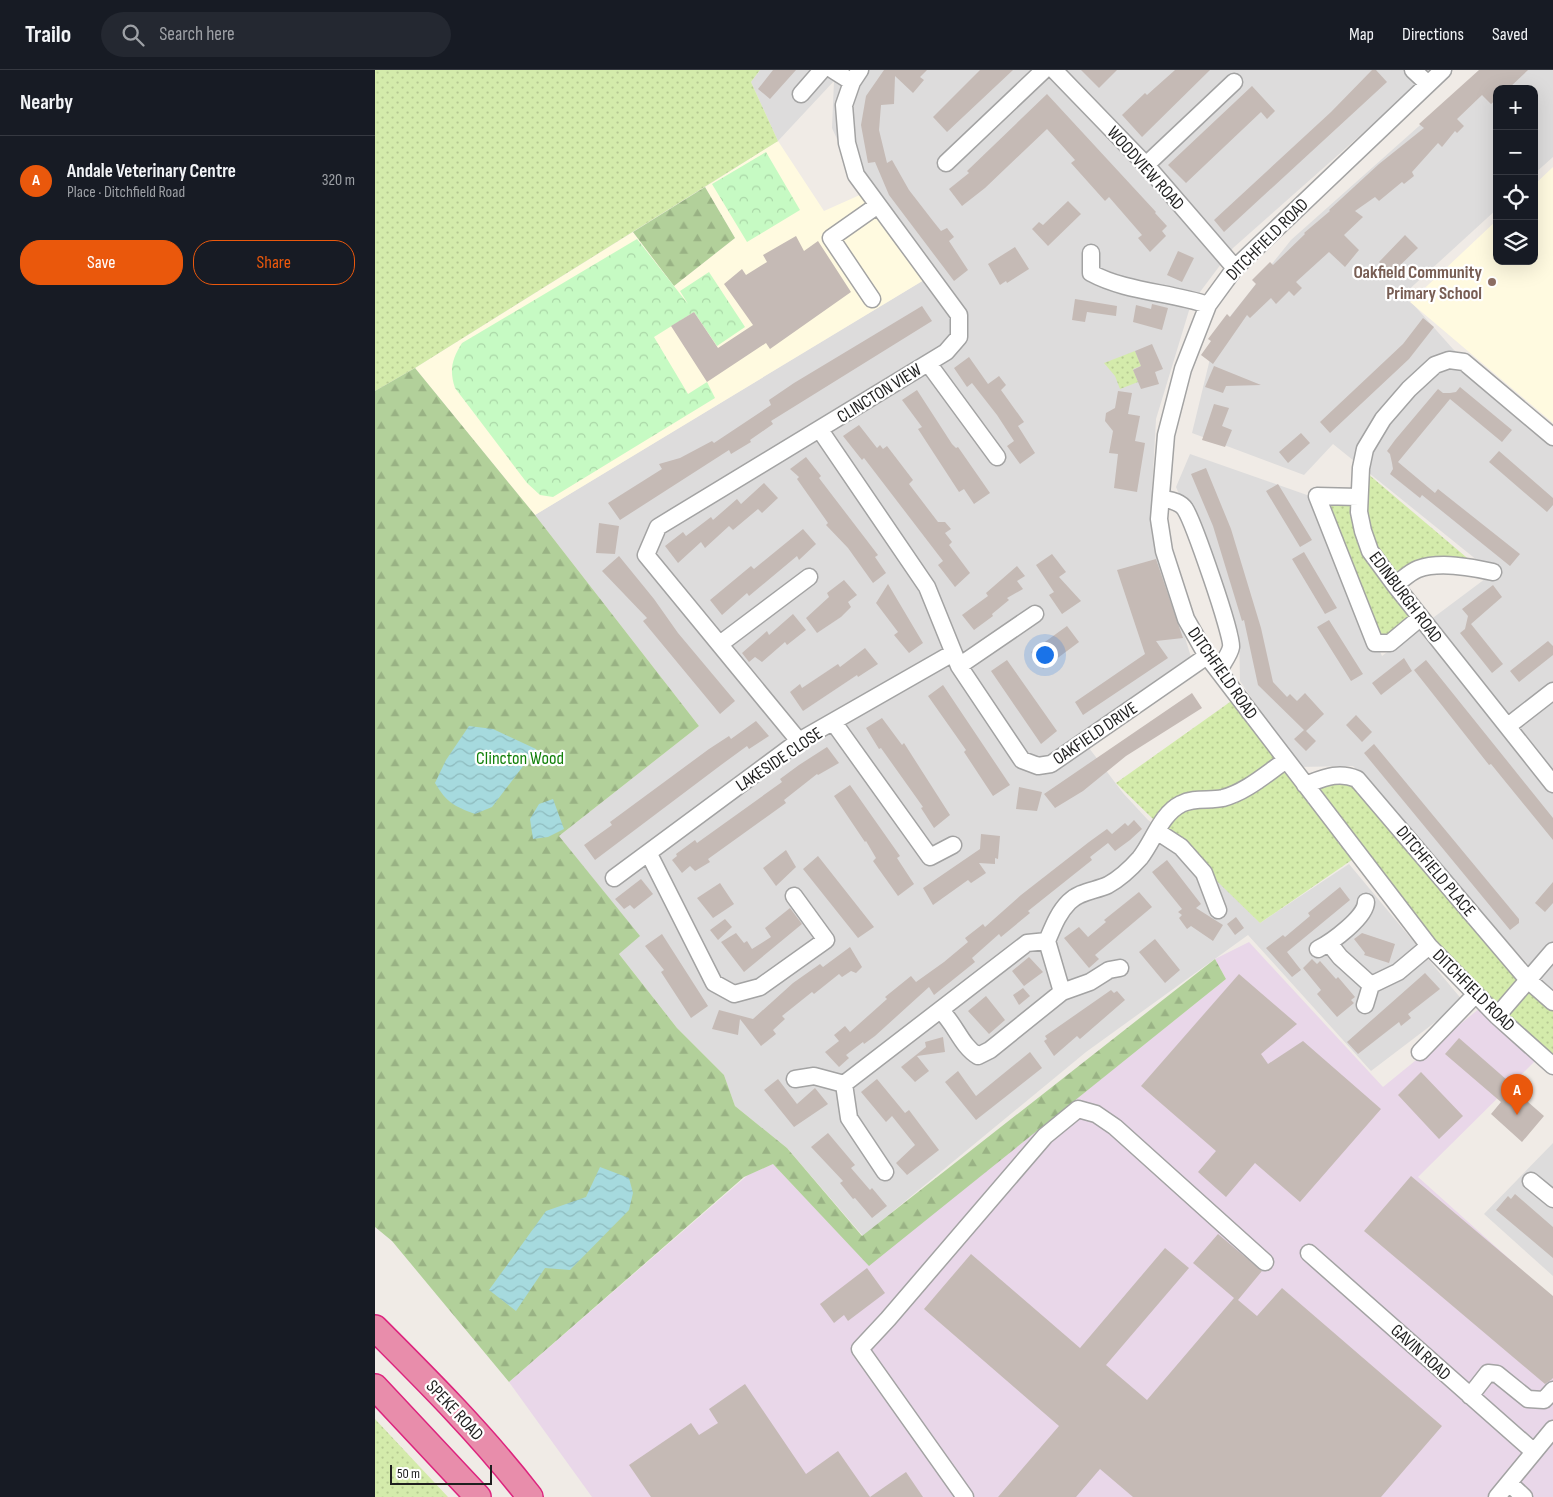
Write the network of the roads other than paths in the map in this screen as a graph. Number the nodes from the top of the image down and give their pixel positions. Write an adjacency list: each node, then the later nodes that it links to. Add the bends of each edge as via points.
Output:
1 (822, 70): 10 (street)
2 (833, 70): 7 (street)
3 (1044, 70): 11 (street)
4 (1054, 70): 12 (street, WOODVIEW ROAD)
5 (1413, 70): 9 (street)
6 (1443, 70): 9 (street, DITCHFIELD ROAD)
7 (856, 76): 13 (street, CLINCTON VIEW, via 844,105 847,143 856,175)
8 (1234, 82): 12 (street)
9 (1428, 84): 15 (street, DITCHFIELD ROAD)
10 (801, 94)
11 (946, 163)
12 (1146, 165): 15 (street, WOODVIEW ROAD)
13 (878, 205): 16 (street, via 831,238); 18 (street, CLINCTON VIEW, via 959,315 959,337 947,352)
14 (1091, 253): 17 (street, via 1091,273 1109,282)
15 (1235, 268): 17 (street, DITCHFIELD ROAD)
16 (872, 299)
17 (1208, 304): 23 (street, DITCHFIELD ROAD, via 1183,369 1166,435)
18 (928, 363): 19 (street, CLINCTON VIEW); 21 (street)
19 (820, 430): 29 (street, CLINCTON VIEW, via 658,527 646,555); 31 (street, OAKFIELD DRIVE, via 927,587)
20 (1553, 437): 22 (street, EDINBURGH ROAD, via 1481,374 1464,362 1449,360 1435,365 1383,418 1365,449)
21 (997, 457)
22 (1359, 497): 26 (street, EDINBURGH ROAD, via 1359,512 1370,551); 28 (street, via 1317,496 1375,643 1390,643)
23 (1161, 498): 30 (street, DITCHFIELD ROAD, via 1159,519 1164,551 1186,619); 32 (street, via 1185,507 1227,622 1231,647)
24 (1493, 572): 26 (street, via 1443,566 1417,569)
25 (809, 577): 29 (street)
26 (1395, 585): 28 (street, EDINBURGH ROAD)
27 (1035, 614): 31 (street)
28 (1420, 618): 35 (street, EDINBURGH ROAD)
29 (720, 644): 36 (street, CLINCTON VIEW)
30 (1207, 656): 31 (street, OAKFIELD DRIVE, via 1051,764 1038,766 1022,760); 32 (street, DITCHFIELD ROAD)
31 (956, 660): 34 (street, LAKESIDE CLOSE)
32 (1219, 670): 37 (street, DITCHFIELD ROAD)
33 (1553, 691): 35 (street)
34 (834, 723): 36 (street, LAKESIDE CLOSE); 41 (street, via 930,857)
35 (1508, 726): 38 (street, EDINBURGH ROAD)
36 (799, 742): 42 (street, LAKESIDE CLOSE)
37 (1285, 761): 39 (street, DITCHFIELD ROAD); 40 (street, via 1240,791 1222,798 1183,803 1168,813)
38 (1553, 784)
39 (1305, 785): 48 (street, DITCHFIELD ROAD); 51 (street, DITCHFIELD PLACE, via 1346,774 1357,779)
40 (1158, 832): 46 (street, via 1181,847 1204,873); 47 (street, via 1139,858 1107,885 1088,890 1071,900 1061,912)
41 (953, 845)
42 (649, 854): 43 (street, LAKESIDE CLOSE); 44 (street, via 714,983 734,994 760,987 826,940)
43 (615, 878)
44 (794, 896)
45 (1366, 902): 52 (street, via 1364,911 1323,946)
46 (1218, 910)
47 (1047, 941): 53 (street); 57 (street, via 1027,944)
48 (1429, 946): 52 (street, via 1398,972); 54 (street, DITCHFIELD ROAD)
49 (1553, 951): 51 (street)
50 (1120, 968): 53 (street)
51 (1529, 981): 55 (street, DITCHFIELD PLACE); 58 (street)
52 (1371, 985): 56 (street)
53 (1062, 992): 57 (street, via 979,1056 970,1051 949,1018)
54 (1476, 994): 58 (street, DITCHFIELD ROAD); 59 (street)
55 (1553, 1002)
56 (1365, 1005)
57 (940, 1010): 62 (street)
58 (1497, 1016): 60 (street, DITCHFIELD ROAD)
59 (1420, 1052)
60 (1553, 1066)
61 (795, 1079): 62 (street, via 814,1076)
62 (844, 1084): 63 (street, via 849,1118)
63 (885, 1172)
64 (1531, 1181): 65 (street)
65 (1553, 1199)
66 (1309, 1253): 71 (street, GAVIN ROAD)
67 (1265, 1262): 77 (street, via 1115,1127 1096,1114 1077,1109 1045,1136 860,1349)
68 (375, 1328): 76 (highway, SPEKE ROAD, via 497,1455)
69 (375, 1387): 75 (highway)
70 (1553, 1390): 71 (street, via 1544,1400 1528,1399 1497,1374 1488,1373)
71 (1470, 1396): 73 (street, GAVIN ROAD)
72 (1553, 1429): 73 (street)
73 (1533, 1451): 74 (street)
74 (1509, 1482): 78 (street); 79 (street)
75 (478, 1497)
76 (530, 1497)
77 (965, 1497)
78 (1497, 1497)
79 (1524, 1497)

